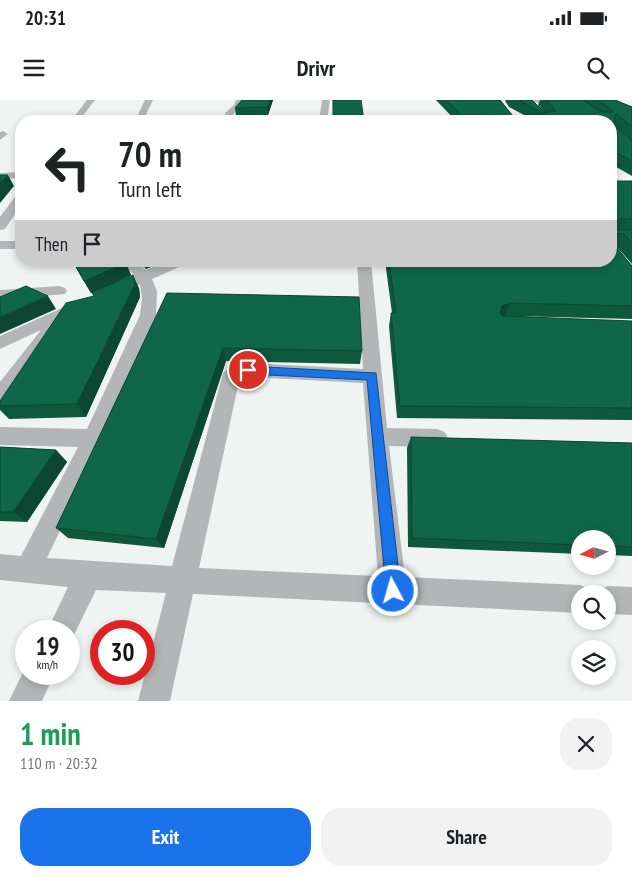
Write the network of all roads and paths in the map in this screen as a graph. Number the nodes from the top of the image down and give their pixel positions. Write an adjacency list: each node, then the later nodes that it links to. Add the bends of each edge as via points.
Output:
1 (90, 100): 7 (street)
2 (149, 100): 8 (street)
3 (240, 100): 9 (street)
4 (326, 100): 10 (street)
5 (522, 100): 6 (street)
6 (530, 104): 11 (street, via 576,102)
7 (79, 115)
8 (141, 115)
9 (229, 115)
10 (324, 115)
11 (594, 115)
12 (15, 175): 13 (street)
13 (0, 176)
14 (11, 209): 15 (street)
15 (0, 226)
16 (0, 245): 17 (street)
17 (15, 245)
18 (135, 267): 21 (street)
19 (166, 267): 21 (street)
20 (363, 267): 28 (street, via 357,303)
21 (144, 276): 22 (street); 32 (street, via 157,298)
22 (118, 288)
23 (59, 290): 24 (street)
24 (0, 295)
25 (101, 296): 26 (street)
26 (66, 311): 27 (street); 29 (street)
27 (0, 343)
28 (372, 376): 31 (street); 37 (street, via 248,370 237,372 230,378)
29 (0, 396)
30 (0, 436): 32 (street)
31 (377, 436): 33 (street); 38 (street)
32 (93, 438): 35 (street)
33 (455, 439)
34 (0, 567): 35 (street)
35 (28, 570): 36 (street)
36 (89, 576): 37 (street); 42 (street)
37 (183, 580): 38 (street); 45 (street)
38 (393, 591): 39 (street)
39 (571, 598)
40 (616, 600): 41 (street)
41 (632, 601)
42 (67, 620)
43 (33, 685): 44 (street)
44 (25, 701)
45 (154, 701)

